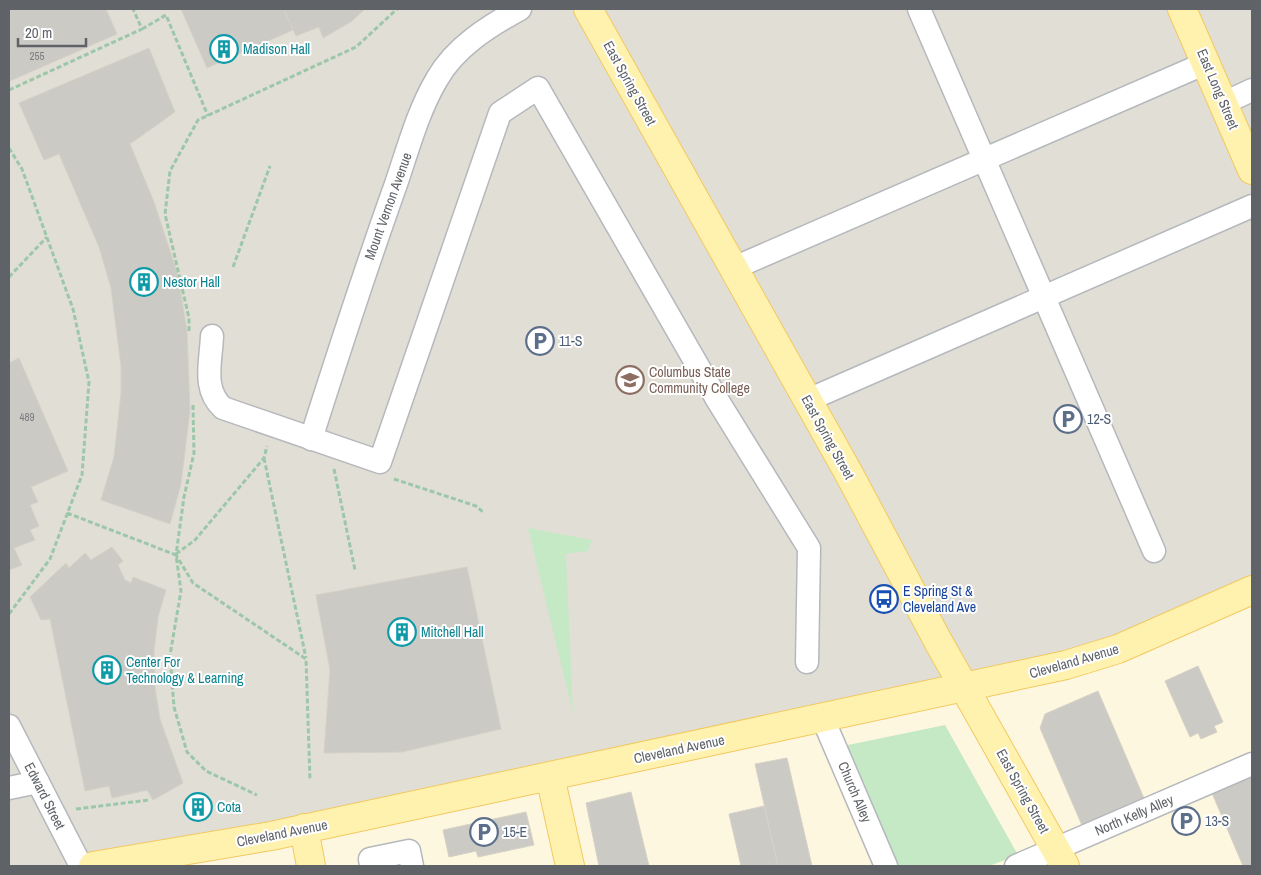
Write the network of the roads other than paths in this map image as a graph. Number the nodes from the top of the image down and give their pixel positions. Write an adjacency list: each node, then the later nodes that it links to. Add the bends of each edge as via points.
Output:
1 (520, 9): 15 (street, Mount Vernon Avenue, via 478,35 437,78 374,244)
2 (588, 9): 11 (main road, East Spring Street)
3 (919, 9): 8 (street)
4 (1182, 9): 5 (main road, East Long Street)
5 (1206, 63): 7 (main road, East Long Street); 8 (street)
6 (1252, 90): 7 (street)
7 (1224, 103): 9 (main road, East Long Street)
8 (984, 159): 11 (street); 12 (street)
9 (1252, 170)
10 (1252, 206): 12 (street)
11 (734, 268): 14 (main road, East Spring Street)
12 (1044, 297): 14 (street); 16 (street)
13 (212, 336): 15 (street, via 209,382 214,399 223,408)
14 (808, 400): 19 (main road, East Spring Street)
15 (311, 439): 18 (street, via 380,462 500,114 538,88 718,401 809,548)
16 (1154, 550)
17 (1252, 590): 19 (main road, Cleveland Avenue, via 1092,658)
18 (808, 662)
19 (966, 688): 20 (main road, Cleveland Avenue); 27 (main road, East Spring Street)
20 (823, 719): 23 (main road, Cleveland Avenue); 34 (street, Church Alley)
21 (9, 726): 24 (street, Edward Street)
22 (1252, 764): 27 (street, North Kelly Alley)
23 (550, 776): 26 (main road, Cleveland Avenue); 33 (main road)
24 (38, 782): 25 (street); 28 (street, Edward Street)
25 (9, 788)
26 (304, 828): 29 (main road, Cleveland Avenue); 30 (main road)
27 (1060, 857): 35 (street, North Kelly Alley)
28 (81, 866)
29 (93, 866)
30 (311, 866)
31 (371, 866): 32 (street, via 370,859 409,851)
32 (412, 866)
33 (570, 866)
34 (886, 866)
35 (1016, 866)

